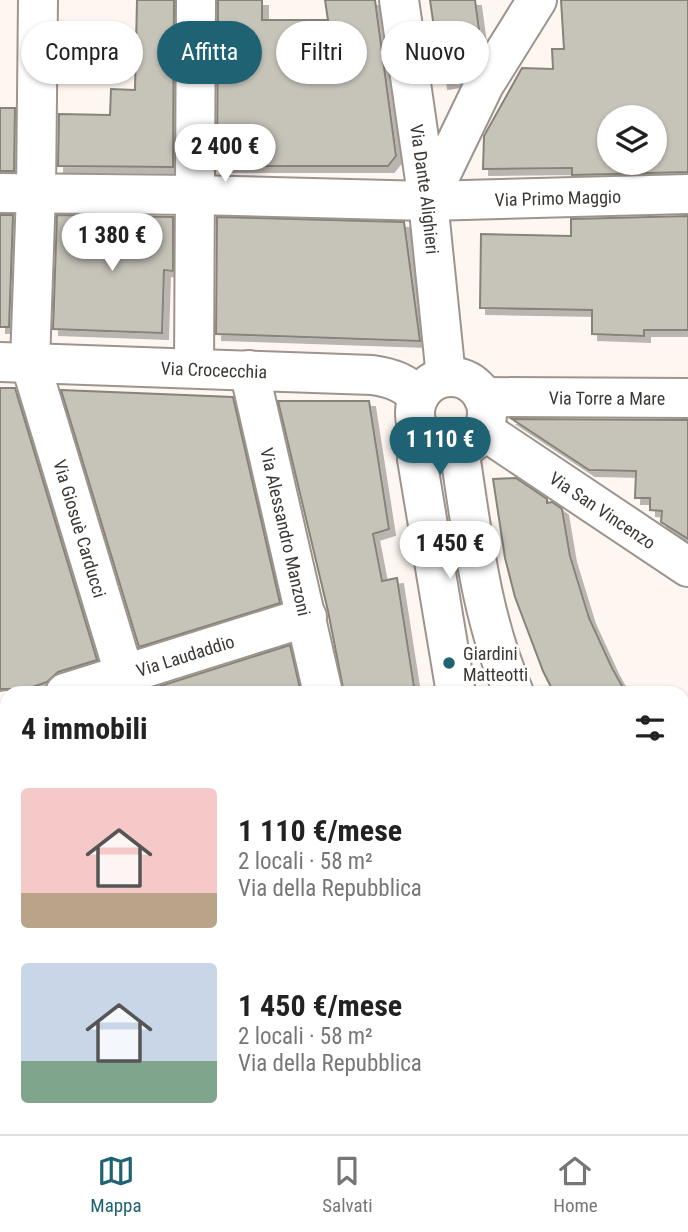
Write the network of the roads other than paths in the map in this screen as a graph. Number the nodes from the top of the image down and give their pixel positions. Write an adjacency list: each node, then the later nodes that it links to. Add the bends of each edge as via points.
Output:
1 (38, 0): 5 (street, Via Giosuè Carducci)
2 (197, 0): 7 (street)
3 (399, 0): 8 (street, Via Dante Alighieri)
4 (537, 0): 8 (street, via 484,85)
5 (18, 193): 7 (street, Via Primo Maggio); 9 (street, Via Giosuè Carducci)
6 (688, 194): 8 (street, Via Primo Maggio)
7 (195, 195): 8 (street, Via Primo Maggio); 10 (street)
8 (428, 201): 12 (street, Via Dante Alighieri)
9 (15, 362): 10 (street, Via Crocecchia); 20 (street, Via Giosuè Carducci)
10 (194, 368): 11 (street, Via Crocecchia)
11 (249, 370): 12 (street, Via Crocecchia, via 392,378 407,385); 17 (street, Via Alessandro Manzoni)
12 (432, 387): 14 (street, via 467,381); 14 (street, via 415,409 416,422 429,442 441,448)
13 (688, 398): 14 (street, Via Torre a Mare)
14 (475, 424): 16 (street, Via San Vincenzo); 18 (street, via 477,566)
15 (417, 459): 19 (street)
16 (688, 567)
17 (307, 618): 20 (street, Via Laudaddio); 21 (street, Via Alessandro Manzoni)
18 (507, 676): 19 (street)
19 (454, 682)
20 (127, 684)
21 (322, 686)

